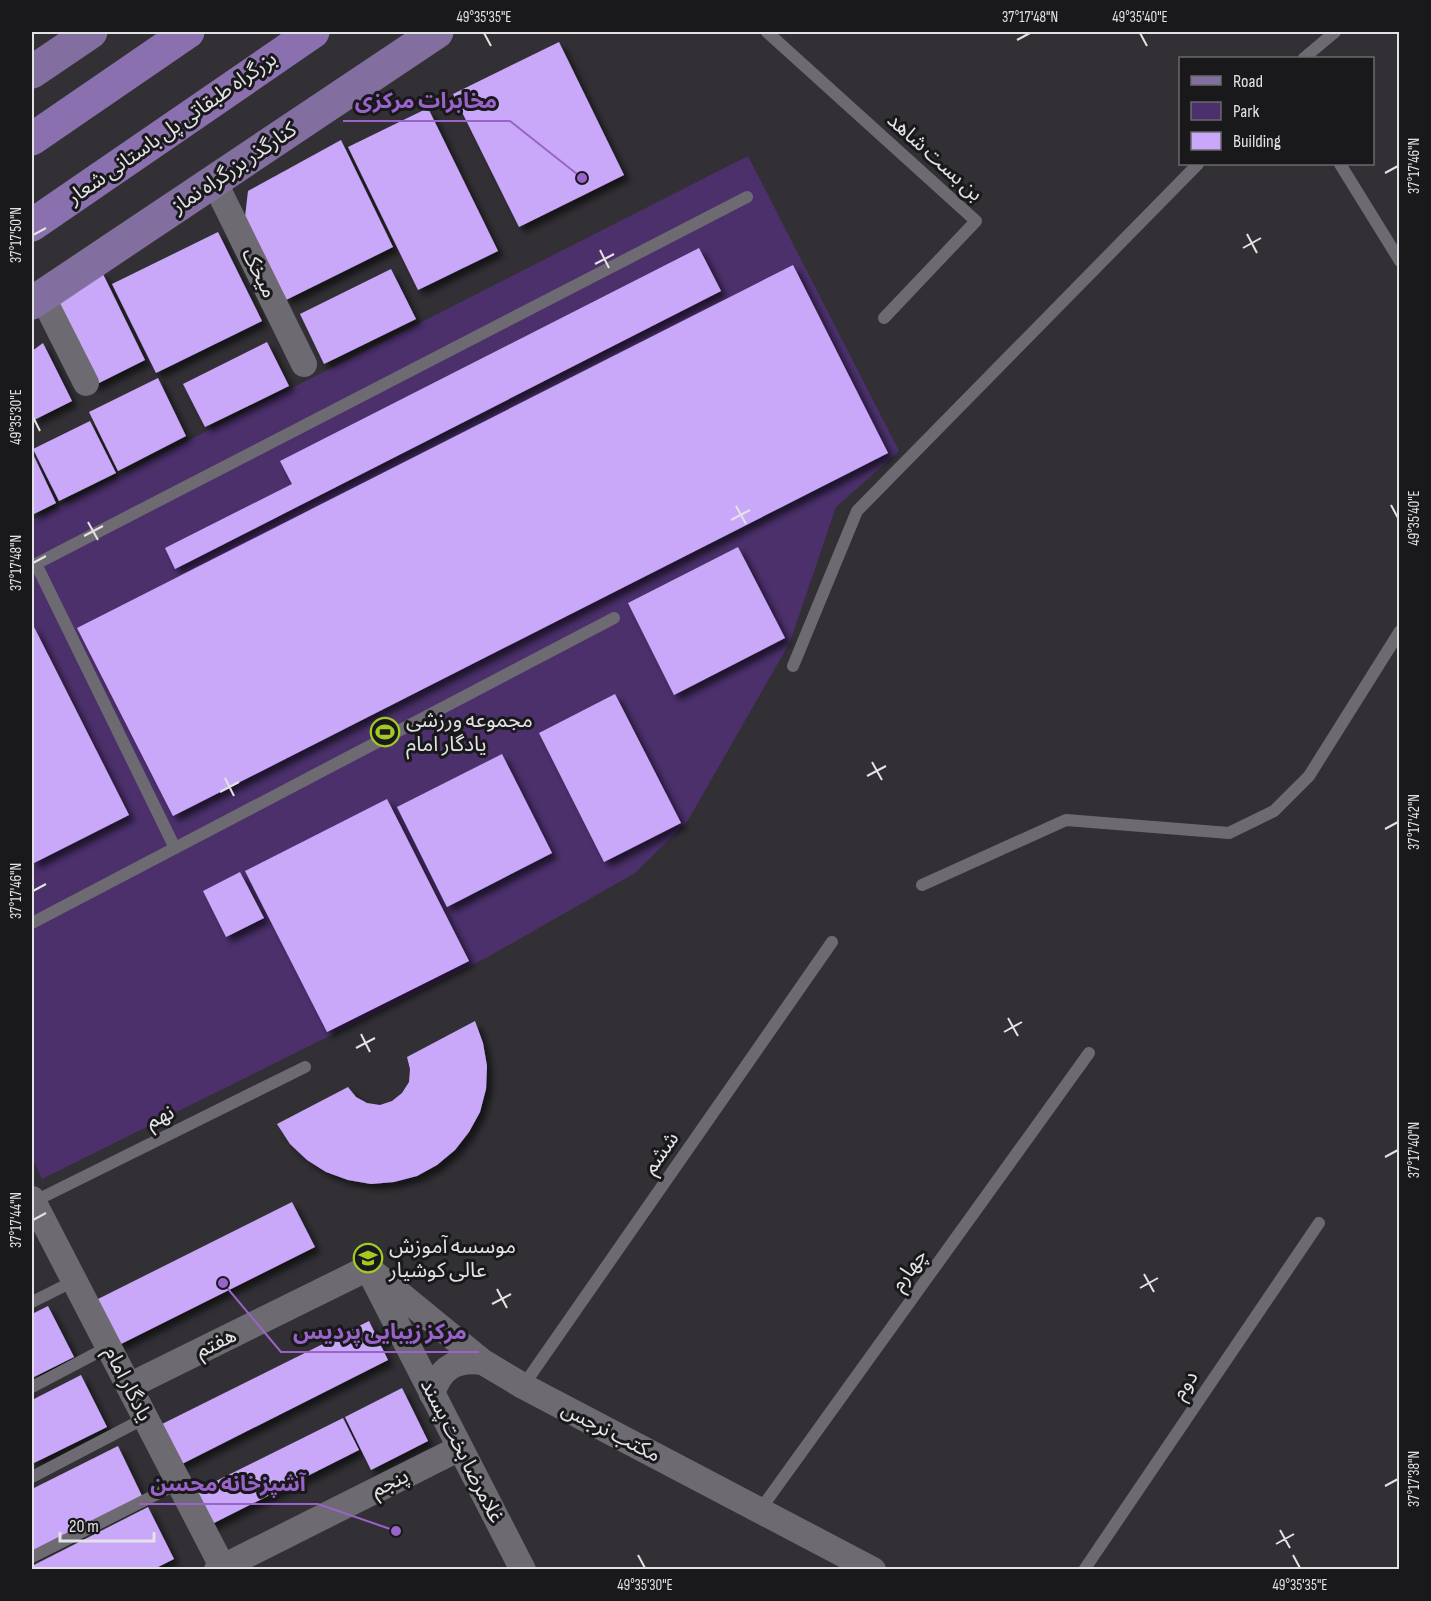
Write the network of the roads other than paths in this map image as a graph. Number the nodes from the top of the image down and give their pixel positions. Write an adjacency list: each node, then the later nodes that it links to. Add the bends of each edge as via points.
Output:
1 (91, 32): 8 (main road)
2 (188, 32): 9 (highway)
3 (313, 32): 14 (highway, بزرگراه طبقاتی پل باستانی شعار)
4 (437, 32): 12 (main road, کنارگذر بزرگراه نماز)
5 (767, 32): 17 (lane, بن بست شاهد, via 976,221)
6 (1335, 32): 7 (lane)
7 (1305, 57)
8 (32, 72)
9 (32, 139)
10 (1197, 165): 23 (lane, via 857,511)
11 (1341, 165): 15 (lane)
12 (214, 182): 16 (main road, کنارگذر بزرگراه نماز); 18 (street, میخک)
13 (747, 197): 20 (lane)
14 (32, 225)
15 (1400, 261)
16 (37, 300): 19 (street)
17 (884, 318)
18 (304, 364)
19 (86, 383)
20 (34, 565): 24 (lane)
21 (614, 618): 24 (lane)
22 (1400, 632): 25 (lane, via 1309,776 1274,811 1229,833 1066,820)
23 (794, 666)
24 (175, 848): 26 (lane)
25 (922, 885)
26 (32, 923)
27 (832, 942): 38 (lane, ششم)
28 (1089, 1053): 45 (lane, چهارم)
29 (305, 1067): 30 (lane, نهم)
30 (32, 1201): 33 (street, یادگار امام)
31 (1319, 1223): 50 (lane, دوم)
32 (368, 1268): 36 (street, مکتب نرجس); 37 (street, هفتم); 40 (street, غلامرضا بخت پسند)
33 (74, 1281): 34 (lane); 35 (street, یادگار امام)
34 (32, 1302)
35 (108, 1347): 37 (street, یادگار امام); 39 (lane)
36 (483, 1362): 38 (street, مکتب نرجس); 40 (street, via 471,1360 450,1367)
37 (129, 1386): 41 (street, یادگار امام)
38 (523, 1386): 45 (street, مکتب نرجس)
39 (32, 1387)
40 (432, 1394): 42 (street, غلامرضا بخت پسند)
41 (145, 1418): 43 (lane); 44 (street, یادگار امام)
42 (460, 1448): 47 (street, پنجم); 48 (street, غلامرضا بخت پسند)
43 (32, 1477)
44 (179, 1483): 46 (lane); 47 (street, یادگار امام)
45 (760, 1510): 49 (street, مکتب نرجس)
46 (32, 1557)
47 (221, 1569)
48 (523, 1569)
49 (873, 1569)
50 (1084, 1569)

